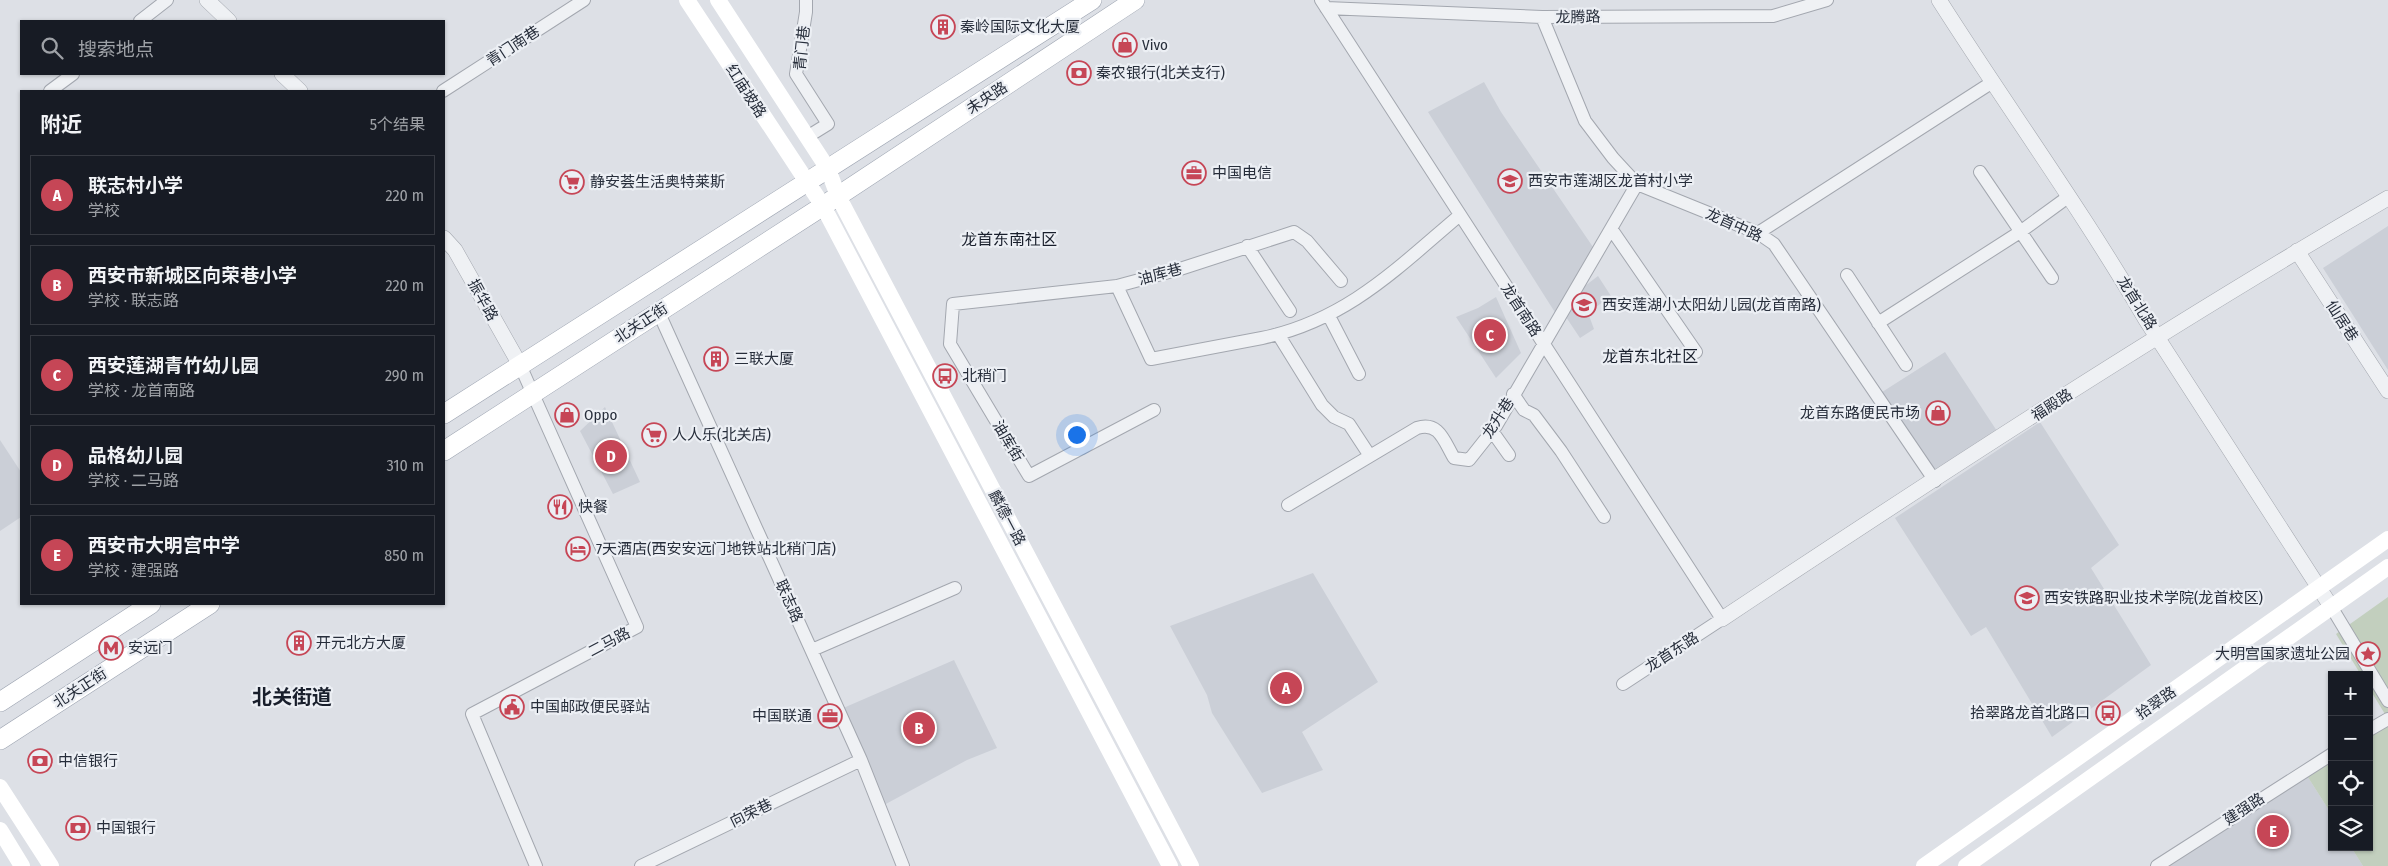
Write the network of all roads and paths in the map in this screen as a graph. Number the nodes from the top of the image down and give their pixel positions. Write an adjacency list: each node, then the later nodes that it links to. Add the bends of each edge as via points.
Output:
1 (167, 0): 13 (street)
2 (207, 0): 14 (street)
3 (584, 0): 20 (street, 青门南巷)
4 (687, 0): 24 (main road, 红庙坡路)
5 (718, 0): 21 (main road, 红庙坡路)
6 (806, 0): 21 (street, 青门巷, via 796,74 828,124)
7 (1092, 0): 22 (main road, 未央路)
8 (1135, 0): 26 (main road, 未央路)
9 (1827, 0): 12 (street, 龙腾路, via 1773,16)
10 (1939, 0): 17 (street, 龙首北路)
11 (1324, 4): 12 (street, 龙腾路); 30 (street, 龙首南路)
12 (1542, 17): 25 (street, 龙首中路, via 1585,121)
13 (141, 20)
14 (227, 20)
15 (71, 75): 18 (street)
16 (283, 75): 19 (street)
17 (1991, 83): 27 (street, 龙首北路); 33 (street)
18 (51, 90)
19 (299, 90)
20 (445, 90)
21 (807, 137): 22 (main road, 红庙坡路)
22 (828, 169): 24 (main road, 北关正街); 26 (main road, 麟德一路)
23 (1980, 172): 32 (street)
24 (806, 183): 29 (main road, 麟德一路); 50 (main road, 北关正街)
25 (1637, 184): 31 (street, 龙升巷); 33 (street, 龙首中路)
26 (838, 196): 29 (main road, 北关正街); 90 (main road, 麟德一路)
27 (2068, 196): 32 (street); 47 (street, 龙首北路)
28 (2388, 198): 36 (street, 福殿路)
29 (823, 206): 42 (main road, 北关正街); 89 (main road, 麟德一路)
30 (1460, 215): 44 (street, via 1374,288); 48 (street, 龙首南路)
31 (1612, 230): 48 (street, 龙升巷); 49 (street)
32 (2020, 232): 38 (street); 45 (street)
33 (1758, 233): 62 (street, 龙首中路, via 1774,244)
34 (445, 239): 50 (street, 振华路, via 455,250)
35 (1247, 246): 39 (street, 油库巷, via 1296,232); 40 (street, 油库巷); 43 (street)
36 (2297, 251): 47 (street, 福殿路); 53 (street, 仙居巷)
37 (1847, 275): 45 (street)
38 (2052, 278)
39 (1340, 281)
40 (1117, 286): 41 (street, 油库巷); 46 (street, via 1151,359)
41 (953, 304): 56 (street, 油库街, via 950,344 1029,476)
42 (658, 311): 54 (main road, 北关正街); 73 (street, 联志路)
43 (1290, 311)
44 (1329, 316): 46 (street); 52 (street)
45 (1878, 322): 51 (street)
46 (1278, 334): 61 (street, via 1322,405 1334,417 1354,428)
47 (2158, 337): 62 (street, 福殿路); 68 (street, 龙首北路)
48 (1543, 344): 55 (street, 龙升巷); 72 (street, 龙首南路)
49 (1696, 352)
50 (520, 365): 54 (street, 二马路); 57 (main road, 北关正街)
51 (1906, 366)
52 (1359, 374)
53 (2388, 391)
54 (532, 392): 59 (main road, 北关正街); 86 (street, 二马路, via 637,627 472,714)
55 (1513, 394): 58 (street, 龙升巷); 64 (street, via 1561,450)
56 (1154, 410)
57 (445, 413)
58 (1492, 431): 60 (street); 61 (street, 龙升巷, via 1469,460 1454,458 1438,431 1427,425)
59 (445, 450)
60 (1509, 455)
61 (1370, 456): 63 (street, 龙升巷)
62 (1935, 481): 72 (street, 福殿路)
63 (1288, 506)
64 (1604, 517)
65 (2388, 539): 68 (main road, 拾翠路)
66 (2388, 567): 71 (main road, 拾翠路)
67 (955, 588): 73 (street)
68 (2319, 588): 71 (street, 龙首北路); 91 (main road, 拾翠路)
69 (148, 605): 76 (main road)
70 (208, 605): 79 (main road, 北关正街)
71 (2332, 608): 75 (street); 92 (main road, 拾翠路)
72 (1722, 620): 74 (street, 龙首东路)
73 (812, 650): 81 (street, 联志路)
74 (1623, 684)
75 (2388, 701)
76 (0, 702)
77 (2388, 719): 78 (street)
78 (2373, 728)
79 (0, 740)
80 (2328, 757): 93 (street, 建强路)
81 (861, 760): 87 (street, 向荣巷); 88 (street, 联志路)
82 (0, 787): 85 (main road)
83 (0, 830): 84 (main road)
84 (22, 866)
85 (51, 866)
86 (536, 866)
87 (641, 866)
88 (903, 866)
89 (1170, 866)
90 (1191, 866)
91 (1924, 866)
92 (1966, 866)
93 (2158, 866)

